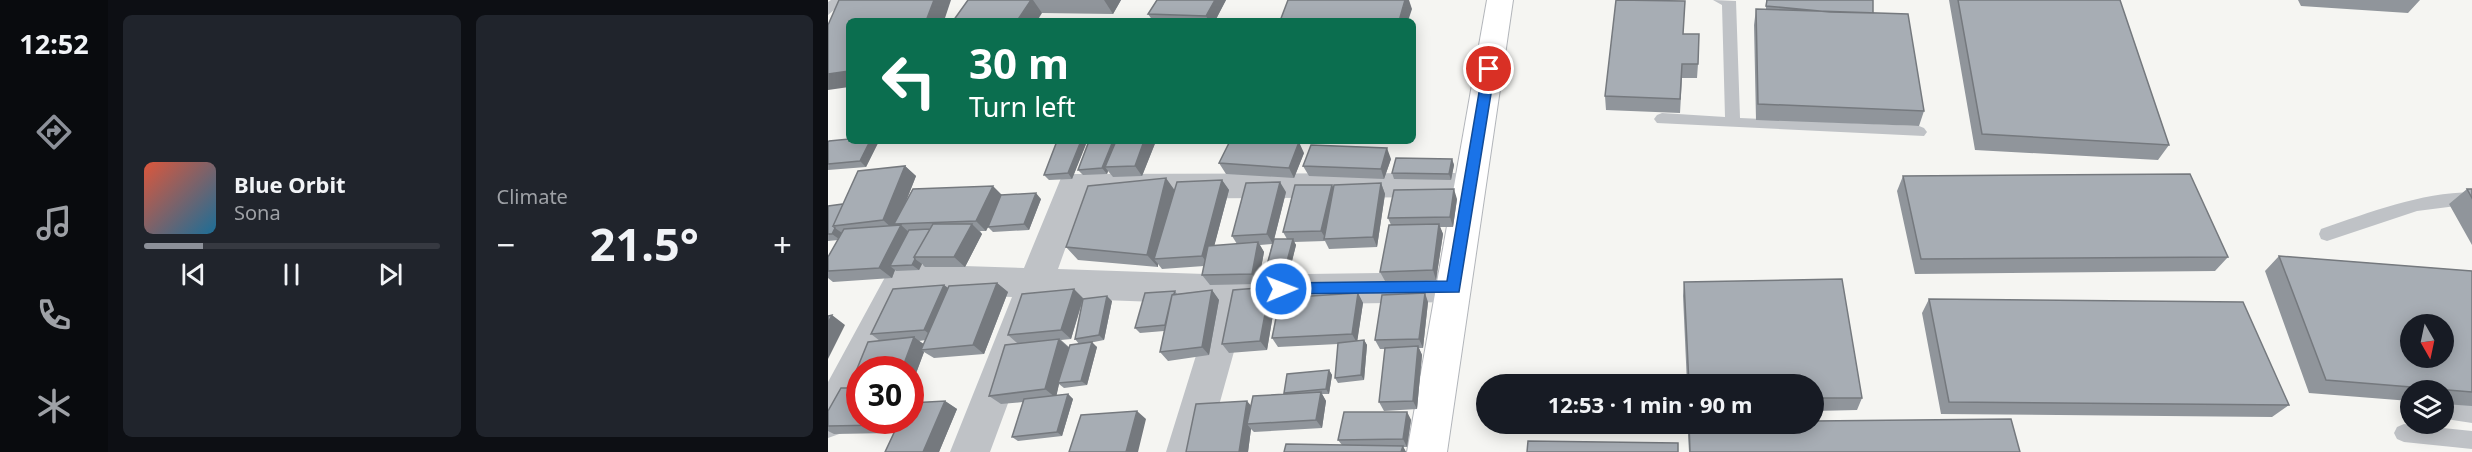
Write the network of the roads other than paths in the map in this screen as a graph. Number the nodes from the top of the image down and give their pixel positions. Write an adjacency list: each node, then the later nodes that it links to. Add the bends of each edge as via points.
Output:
1 (839, 0): 4 (lane)
2 (1500, 0): 8 (street)
3 (1720, 0): 6 (lane, via 1729,1)
4 (828, 10)
5 (1662, 119): 6 (lane)
6 (1733, 123): 7 (lane)
7 (1919, 132)
8 (1470, 185): 11 (street, via 1072,188); 12 (street)
9 (2472, 198): 10 (lane, via 2452,197 2409,207)
10 (2327, 234)
11 (1032, 284): 13 (street); 14 (street, via 902,278); 17 (street)
12 (1454, 287): 13 (street); 19 (street)
13 (1234, 290): 18 (street)
14 (828, 420)
15 (2414, 434): 16 (lane)
16 (2472, 440)
17 (970, 452)
18 (1186, 452)
19 (1427, 452)

